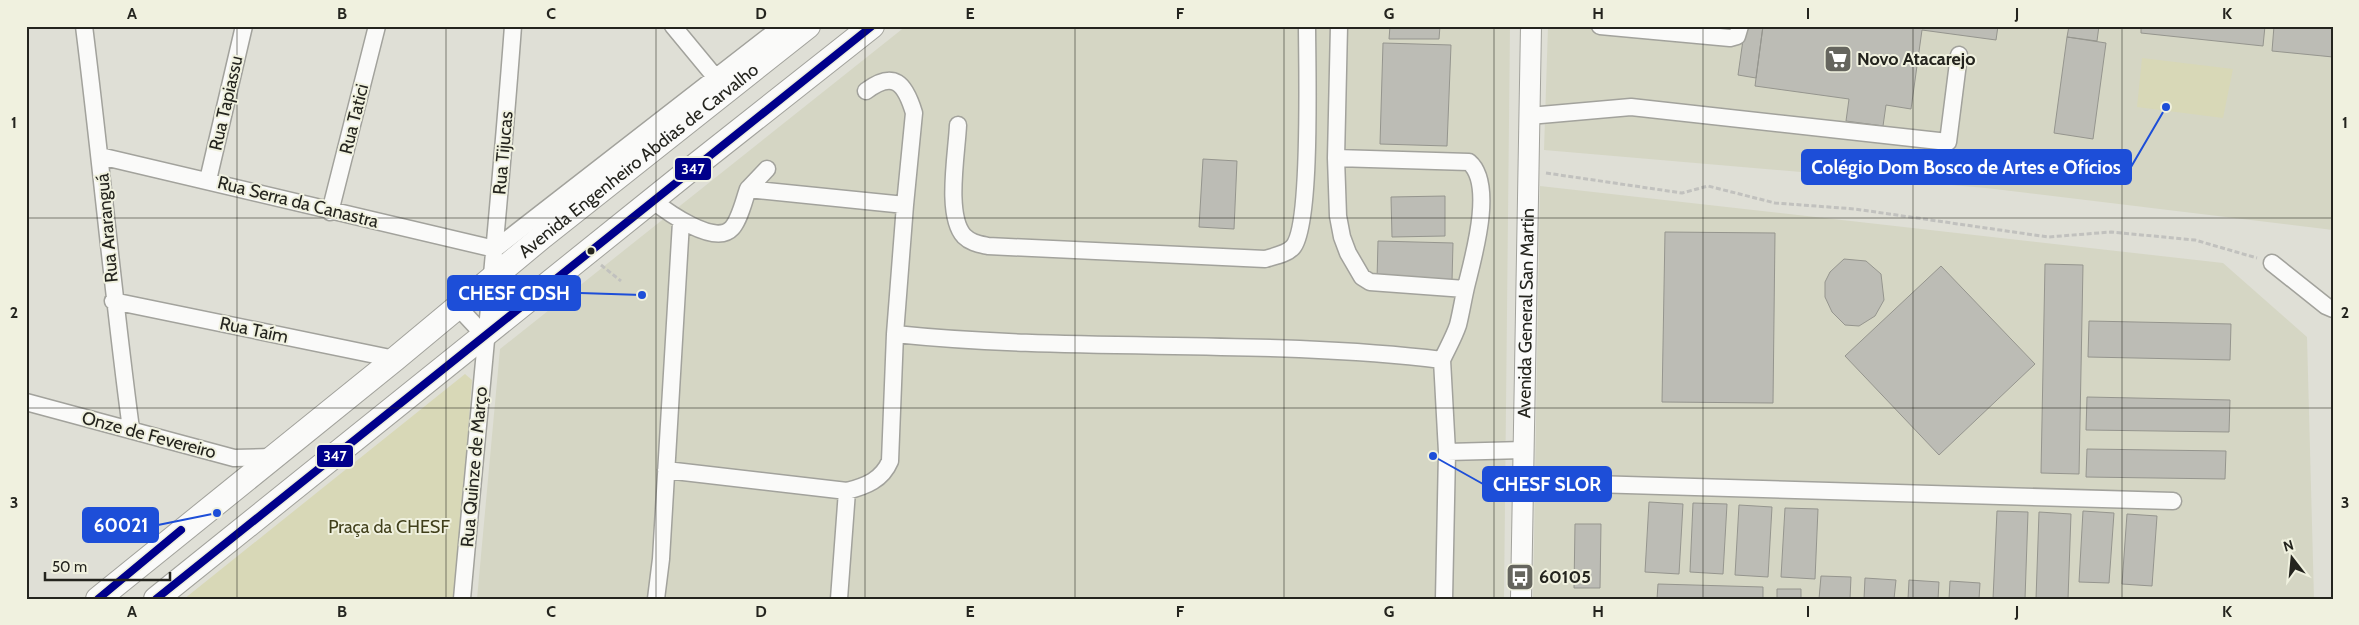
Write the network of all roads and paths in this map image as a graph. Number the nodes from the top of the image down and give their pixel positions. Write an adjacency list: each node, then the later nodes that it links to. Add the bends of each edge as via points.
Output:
1 (84, 26): 20 (street, Rua Araranguá)
2 (244, 26): 24 (street, Rua Tapiassu)
3 (377, 26): 28 (street, Rua Tatici)
4 (513, 26): 30 (street, Rua Tijucas)
5 (673, 26): 16 (street)
6 (782, 26): 16 (street)
7 (808, 26): 33 (highway, Avenida Engenheiro Abdias de Carvalho)
8 (872, 26): 26 (highway)
9 (1307, 26): 19 (street, via 1306,189 1302,228 1293,247 1280,255 1265,259 973,243 964,236 955,217)
10 (1339, 26): 21 (street)
11 (1530, 26): 18 (main road, Avenida General San Martin)
12 (1600, 26): 14 (street)
13 (1740, 26): 14 (street, via 1737,36 1730,38)
14 (1633, 28)
15 (1959, 55): 18 (street, via 1948,142 1631,107)
16 (716, 78): 30 (street)
17 (866, 91): 27 (street, via 880,81 892,79 902,85 910,99 914,113)
18 (1529, 116): 23 (main road, Avenida General San Martin)
19 (958, 125)
20 (100, 156): 24 (street, Rua Serra da Canastra); 36 (street, Rua Araranguá)
21 (1336, 158): 35 (street, via 1342,237 1362,277 1377,284); 35 (street, via 1469,162 1474,166 1480,182 1480,212 1478,237)
22 (767, 169): 25 (street)
23 (1528, 170): 32 (path, via 1682,192 1708,186 1775,204 1855,209 2048,238 2111,232 2195,240); 45 (main road, Avenida General San Martin)
24 (208, 180): 28 (street, Rua Serra da Canastra)
25 (748, 189): 27 (street); 29 (street, via 729,231 710,231)
26 (652, 200): 29 (street); 31 (highway)
27 (905, 205): 39 (street)
28 (330, 212): 30 (street, Rua Serra da Canastra)
29 (681, 222): 48 (street)
30 (495, 249): 33 (street, Rua Tijucas)
31 (586, 255): 34 (path); 40 (highway)
32 (2272, 263): 38 (street)
33 (491, 279): 37 (highway, Avenida Engenheiro Abdias de Carvalho); 40 (street, Rua Quinze de Março)
34 (621, 281)
35 (1465, 289): 42 (street, via 1458,326)
36 (113, 300): 41 (street, Rua Taím); 44 (street, Rua Araranguá)
37 (458, 307): 40 (street); 41 (highway, Avenida Engenheiro Abdias de Carvalho)
38 (2333, 309)
39 (895, 334): 42 (street, via 1090,346 1255,346); 50 (street, via 890,461 876,480)
40 (485, 336): 53 (highway); 54 (street, Rua Quinze de Março)
41 (395, 359): 47 (highway, Avenida Engenheiro Abdias de Carvalho)
42 (1442, 360): 46 (street)
43 (26, 402): 44 (street, Onze de Fevereiro)
44 (131, 429): 47 (street, Onze de Fevereiro, via 234,458)
45 (1524, 450): 46 (street); 49 (main road, Avenida General San Martin)
46 (1447, 452): 57 (street)
47 (272, 457): 52 (highway, Avenida Engenheiro Abdias de Carvalho)
48 (666, 470): 50 (street); 55 (street)
49 (1523, 482): 51 (street); 58 (main road, Avenida General San Martin)
50 (847, 491): 56 (street)
51 (2173, 501)
52 (98, 599)
53 (156, 599)
54 (462, 599)
55 (656, 599)
56 (839, 599)
57 (1444, 599)
58 (1521, 599)

